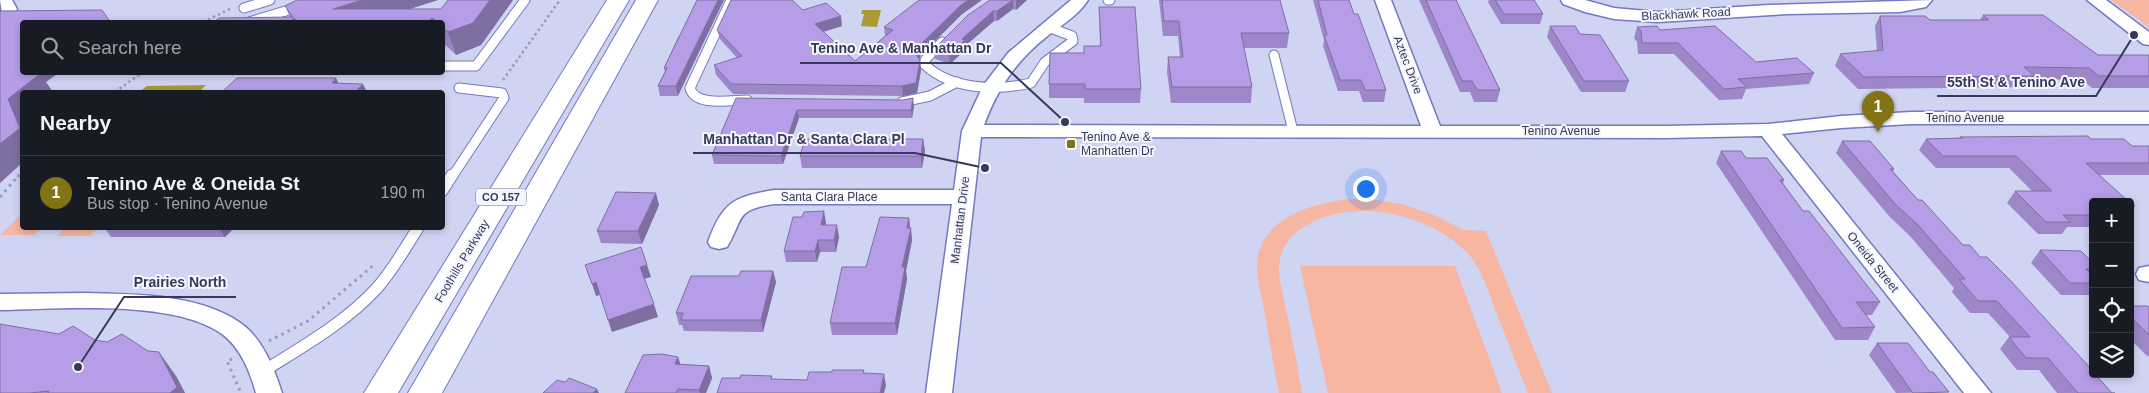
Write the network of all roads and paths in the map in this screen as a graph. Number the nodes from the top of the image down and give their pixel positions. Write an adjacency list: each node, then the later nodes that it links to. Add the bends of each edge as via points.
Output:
1 (270, 0): 12 (lane)
2 (322, 0): 14 (lane)
3 (525, 0): 19 (lane, via 476,66)
4 (618, 0): 41 (highway, Foothills Parkway / CO 157)
5 (647, 0): 42 (highway, CO 157)
6 (731, 0): 25 (lane, via 690,88 691,92 700,100)
7 (1080, 0): 15 (street, Manhattan Drive)
8 (1383, 0): 28 (street, Aztec Drive)
9 (1569, 0): 10 (street, Blackhawk Road, via 1604,13 1644,18 1751,10 1900,7)
10 (1924, 0)
11 (2095, 0): 17 (street)
12 (241, 7): 13 (path)
13 (208, 20)
14 (256, 20)
15 (1048, 28): 23 (street, Manhattan Drive, via 1024,46 998,74); 23 (lane, via 1072,36 1073,41 1045,62 1032,83)
16 (952, 33): 21 (lane, via 924,64 928,70)
17 (2149, 40)
18 (1274, 55): 31 (lane)
19 (445, 66)
20 (139, 75): 24 (path)
21 (957, 82): 23 (lane); 26 (lane, via 930,96)
22 (459, 88): 33 (lane, via 502,93 504,98)
23 (990, 88): 30 (street, Manhattan Drive)
24 (119, 90)
25 (756, 100)
26 (894, 102)
27 (2149, 118): 29 (street, Tenino Avenue, via 1911,118)
28 (1432, 130): 29 (street, Tenino Avenue); 31 (street, Tenino Avenue)
29 (1768, 130): 44 (street, Oneida Street)
30 (972, 131): 31 (street, Tenino Avenue); 35 (street, Manhattan Drive)
31 (1293, 131)
32 (20, 174): 34 (path)
33 (445, 186)
34 (0, 197)
35 (963, 197): 37 (street, Santa Clara Place, via 758,199 735,209 728,217); 43 (street, Manhattan Drive)
36 (417, 230): 40 (lane, via 385,277 354,310)
37 (719, 242)
38 (383, 256): 40 (path, via 308,320)
39 (0, 302): 40 (street, via 108,302 177,308 209,316 231,328)
40 (260, 372)
41 (381, 393)
42 (425, 393)
43 (939, 393)
44 (1978, 393)

